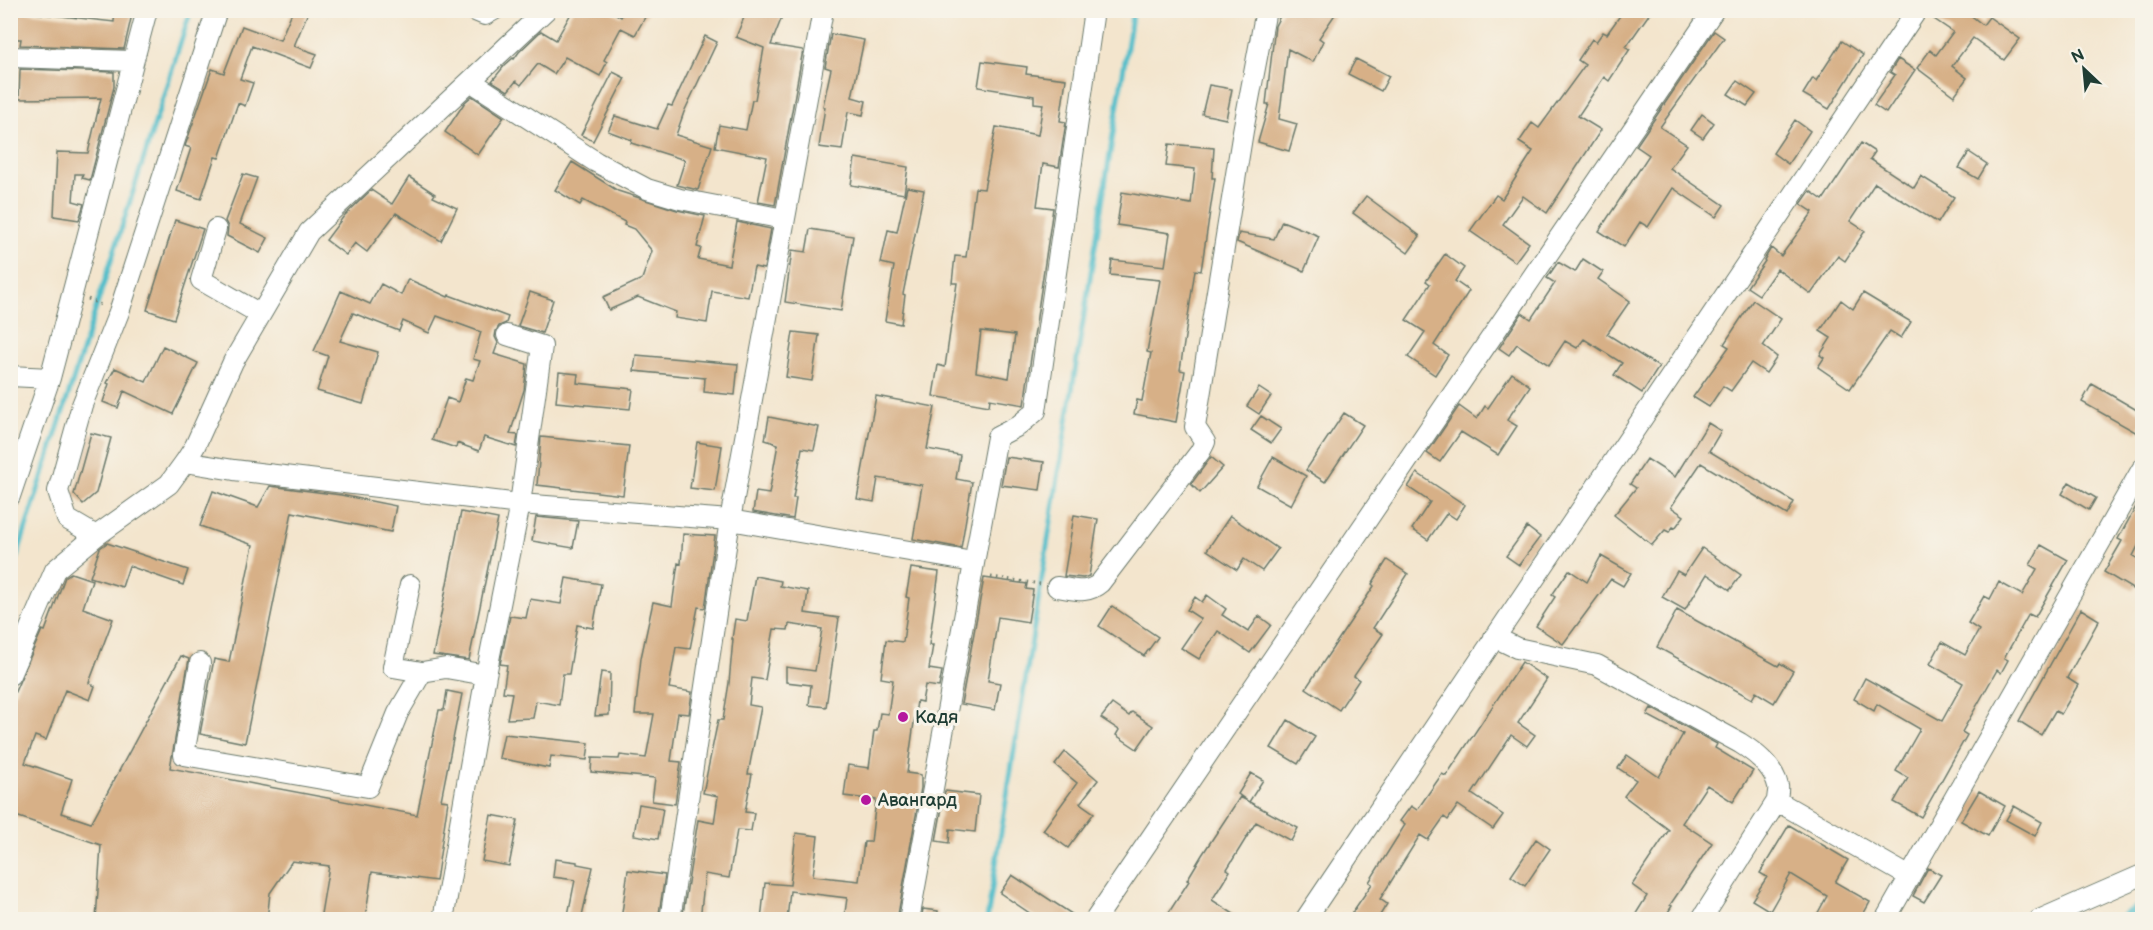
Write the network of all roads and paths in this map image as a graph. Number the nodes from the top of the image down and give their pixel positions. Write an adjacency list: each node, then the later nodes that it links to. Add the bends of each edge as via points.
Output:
1 (147, 10): 12 (street)
2 (217, 10): 17 (street)
3 (473, 10): 4 (street, via 485,15)
4 (494, 10)
5 (546, 10): 13 (street)
6 (823, 10): 14 (street)
7 (1094, 10): 28 (street, via 1036,411 997,437)
8 (1266, 10): 31 (street, via 1194,427 1205,442 1100,583 1085,591)
9 (1714, 10): 43 (street)
10 (1917, 10): 32 (street)
11 (10, 57): 12 (street)
12 (134, 61): 16 (street)
13 (472, 82): 14 (street, via 596,162 647,189); 18 (street, via 309,232)
14 (784, 219): 26 (street)
15 (216, 230): 18 (street, via 201,280)
16 (73, 293): 17 (path); 21 (street)
17 (119, 312): 27 (street, via 82,405 58,491 68,519)
18 (260, 314): 22 (street)
19 (507, 335): 25 (street, via 542,346)
20 (10, 376): 21 (street)
21 (50, 378): 24 (street)
22 (185, 462): 25 (street); 27 (street, via 169,484)
23 (2142, 469): 39 (street)
24 (10, 496)
25 (520, 504): 26 (street); 36 (street)
26 (730, 520): 28 (street); 41 (street)
27 (96, 536): 35 (street, via 55,570)
28 (973, 562): 29 (path, via 980,575); 42 (street)
29 (1034, 583)
30 (410, 585): 34 (street, via 393,667)
31 (1057, 587)
32 (1494, 637): 37 (street, via 1517,648 1597,666 1740,743 1758,754 1769,768 1778,787); 44 (street)
33 (200, 663): 34 (street, via 184,755 368,787 398,712)
34 (422, 672): 36 (street, via 446,668)
35 (10, 675)
36 (486, 675): 40 (street)
37 (1776, 801): 39 (street); 45 (street)
38 (2142, 875): 47 (street)
39 (1910, 877): 46 (street)
40 (443, 920)
41 (670, 920)
42 (909, 920)
43 (1095, 920)
44 (1305, 920)
45 (1701, 920)
46 (1885, 920)
47 (2039, 920)

